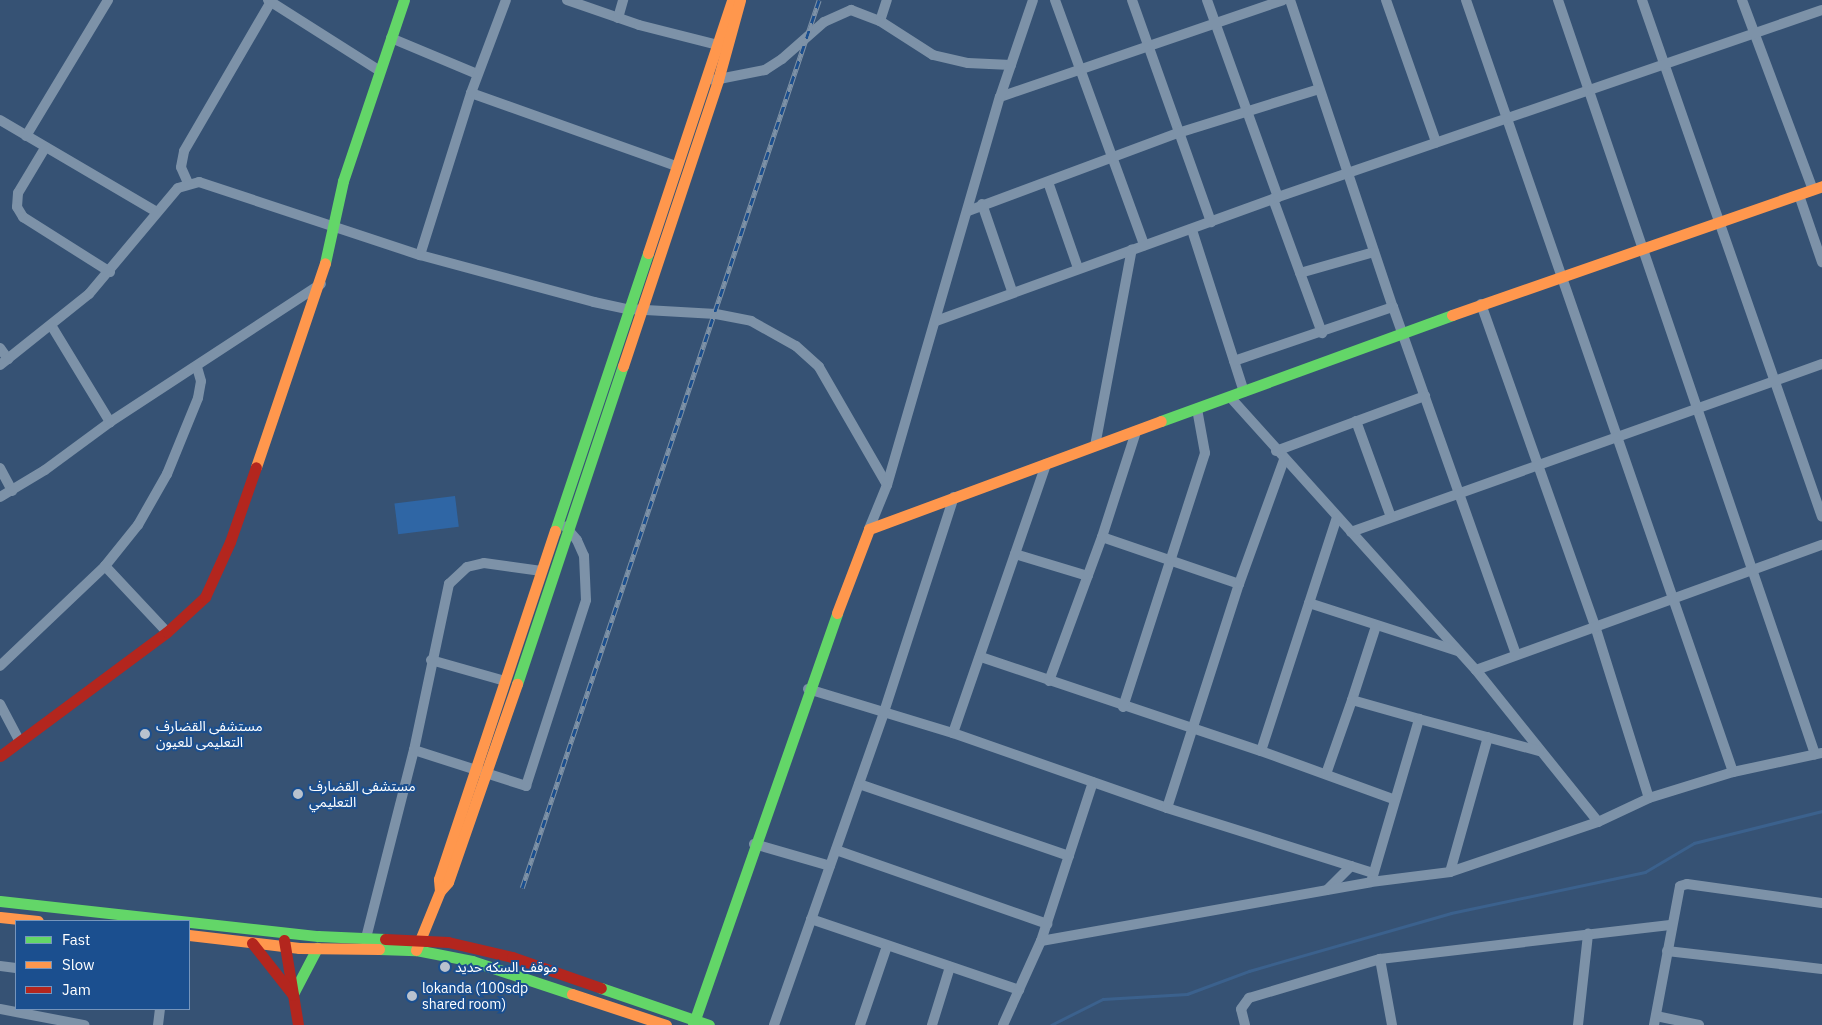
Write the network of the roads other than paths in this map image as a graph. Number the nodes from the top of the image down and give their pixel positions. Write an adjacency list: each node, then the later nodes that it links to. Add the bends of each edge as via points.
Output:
1 (108, 0): 44 (street)
2 (404, 0): 26 (main road)
3 (506, 0): 33 (street)
4 (567, 0): 22 (street)
5 (623, 0): 22 (street)
6 (887, 0): 23 (street)
7 (1033, 0): 30 (street)
8 (1055, 0): 31 (street)
9 (1132, 0): 28 (street)
10 (1208, 0): 24 (street)
11 (1283, 0): 24 (street)
12 (1290, 0): 36 (street)
13 (1386, 0): 45 (street)
14 (1466, 0): 41 (street)
15 (1558, 0): 37 (street)
16 (1642, 0): 29 (street)
17 (1742, 0): 25 (street)
18 (1819, 0): 21 (street)
19 (270, 1): 32 (street); 51 (street, via 184,151 181,167)
20 (739, 1): 27 (main road)
21 (1822, 8): 25 (street)
22 (618, 18): 27 (street)
23 (880, 21): 30 (street, via 933,55 968,63); 34 (street, via 851,10 836,14 765,70)
24 (1215, 24): 28 (street); 40 (street)
25 (1754, 32): 29 (street); 52 (street)
26 (391, 38): 32 (main road); 33 (street)
27 (723, 46): 34 (main road); 35 (main road)
28 (1149, 46): 31 (street); 43 (street)
29 (1665, 62): 37 (street); 59 (street)
30 (1011, 66): 39 (street)
31 (1082, 68): 39 (street); 47 (street)
32 (380, 70): 60 (main road, via 343,181)
33 (477, 74): 38 (street)
34 (718, 80): 35 (street); 77 (main road)
35 (705, 81): 48 (main road)
36 (1319, 89): 40 (street); 49 (street)
37 (1590, 90): 41 (street); 63 (street)
38 (471, 93): 48 (street); 66 (street)
39 (1000, 98): 56 (street)
40 (1246, 113): 43 (street); 54 (street)
41 (1507, 119): 45 (street); 71 (street)
42 (0, 120): 44 (street)
43 (1178, 133): 47 (street); 58 (street)
44 (26, 136): 46 (street)
45 (1436, 142): 49 (street)
46 (45, 148): 57 (street); 69 (street, via 18,193 17,206 23,218)
47 (1115, 157): 50 (street); 62 (street)
48 (676, 166): 76 (main road)
49 (1348, 173): 54 (street); 65 (street)
50 (1048, 182): 55 (street); 68 (street)
51 (188, 183): 57 (street, via 178,188); 60 (street, via 199,182)
52 (1817, 188): 53 (main road)
53 (1799, 195): 59 (main road); 67 (street)
54 (1276, 198): 58 (street); 70 (street)
55 (982, 204): 56 (street); 73 (street)
56 (968, 211): 78 (street)
57 (157, 212): 69 (street)
58 (1211, 222): 61 (street)
59 (1718, 222): 63 (main road); 87 (street)
60 (332, 226): 66 (street); 72 (main road)
61 (1192, 230): 62 (street); 83 (street)
62 (1144, 245): 64 (street)
63 (1643, 248): 71 (main road); 92 (street)
64 (1132, 249): 68 (street); 97 (street)
65 (1374, 252): 70 (street); 75 (street)
66 (420, 255): 76 (street)
67 (1822, 262)
68 (1078, 268): 73 (street)
69 (110, 272): 79 (street)
70 (1300, 274): 81 (street)
71 (1561, 277): 74 (main road); 96 (street)
72 (321, 284): 86 (street); 128 (main road, via 213,582 190,614)
73 (1012, 292): 78 (street)
74 (1481, 304): 80 (main road); 101 (street)
75 (1393, 307): 80 (street); 81 (street)
76 (628, 309): 77 (street); 111 (main road)
77 (642, 309): 103 (street, via 716,314 751,321 796,346 819,367); 112 (main road)
78 (936, 321): 103 (street)
79 (51, 325): 84 (street); 94 (street)
80 (1402, 332): 88 (main road); 89 (street)
81 (1322, 333): 83 (street)
82 (0, 348): 84 (street)
83 (1234, 361): 88 (street)
84 (4, 362)
85 (1822, 364): 87 (street)
86 (197, 367): 94 (street); 119 (street, via 201,387 168,474 138,525)
87 (1774, 381): 92 (street); 108 (street)
88 (1244, 392): 90 (main road)
89 (1425, 396): 93 (street); 105 (street)
90 (1230, 397): 91 (main road); 98 (street)
91 (1197, 408): 95 (main road); 118 (street, via 1205,453)
92 (1696, 409): 96 (street); 120 (street)
93 (1356, 421): 98 (street); 109 (street)
94 (110, 422): 104 (street)
95 (1136, 432): 97 (main road); 115 (street)
96 (1617, 436): 101 (street); 124 (street)
97 (1095, 446): 100 (main road)
98 (1276, 452): 99 (street)
99 (1284, 460): 110 (street); 123 (street)
100 (1046, 464): 107 (main road); 117 (street)
101 (1538, 465): 105 (street); 127 (street)
102 (0, 468): 104 (street)
103 (887, 485): 113 (street)
104 (12, 491): 106 (street)
105 (1458, 492): 109 (street); 130 (street)
106 (0, 497)
107 (954, 497): 113 (main road); 141 (street)
108 (1822, 516)
109 (1391, 517): 114 (street)
110 (1337, 518): 114 (street); 125 (street)
111 (558, 520): 112 (street); 121 (main road)
112 (569, 528): 152 (main road); 152 (street, via 584,556 586,600 530,775 524,787)
113 (869, 529): 137 (main road)
114 (1351, 532): 129 (street)
115 (1102, 537): 118 (street); 122 (street)
116 (1822, 545): 120 (street)
117 (1015, 554): 122 (street); 131 (street)
118 (1170, 560): 123 (street); 140 (street)
119 (105, 566): 128 (street); 133 (street)
120 (1753, 570): 124 (street); 150 (street)
121 (541, 571): 132 (street, via 484,564 467,567 449,584); 135 (main road)
122 (1088, 576): 136 (street)
123 (1239, 584): 143 (street)
124 (1673, 597): 127 (street); 153 (street)
125 (1309, 603): 126 (street); 148 (street)
126 (1376, 626): 129 (street); 138 (street)
127 (1595, 626): 130 (street); 157 (street)
128 (167, 632): 146 (main road)
129 (1460, 651): 134 (street)
130 (1516, 654): 134 (street)
131 (981, 657): 136 (street); 144 (street)
132 (431, 660): 135 (street); 147 (street)
133 (0, 666)
134 (1476, 670): 149 (street)
135 (505, 681): 152 (main road)
136 (1049, 681): 140 (street)
137 (808, 689): 141 (street); 161 (main road)
138 (1352, 700): 142 (street); 154 (street)
139 (0, 704): 146 (street)
140 (1124, 707): 143 (street)
141 (884, 712): 144 (street); 156 (street)
142 (1419, 719): 145 (street); 158 (street)
143 (1191, 729): 148 (street); 159 (street)
144 (952, 733): 155 (street)
145 (1488, 736): 149 (street); 166 (street)
146 (20, 742): 151 (main road)
147 (414, 750): 152 (street); 182 (street)
148 (1261, 751): 154 (street)
149 (1539, 751): 160 (street)
150 (1818, 753): 153 (street)
151 (0, 756)
152 (481, 772): 183 (main road, via 448,882 440,891)
153 (1733, 772): 157 (street)
154 (1326, 774): 158 (street)
155 (1093, 782): 159 (street); 163 (street)
156 (859, 784): 162 (street); 163 (street)
157 (1649, 798): 160 (street)
158 (1393, 799): 167 (street)
159 (1167, 808): 165 (street)
160 (1598, 822): 166 (street)
161 (754, 844): 164 (street); 205 (main road)
162 (836, 850): 164 (street); 176 (street)
163 (1069, 856): 176 (street)
164 (830, 866): 172 (street)
165 (1351, 866): 167 (street); 168 (street)
166 (1450, 872): 167 (street)
167 (1372, 878): 168 (street)
168 (1326, 890): 184 (street)
169 (0, 900): 174 (main road)
170 (1822, 903): 177 (street, via 1683,884 1677,889)
171 (0, 917): 173 (main road)
172 (811, 919): 187 (street); 211 (street)
173 (28, 920)
174 (169, 920)
175 (190, 922): 178 (main road)
176 (1047, 924): 184 (street)
177 (1670, 925): 180 (street); 191 (street)
178 (283, 933): 179 (main road); 186 (main road)
179 (300, 934): 182 (main road); 188 (main road)
180 (1588, 934): 192 (street); 217 (street)
181 (190, 935): 185 (main road)
182 (366, 938): 183 (main road)
183 (420, 938): 190 (main road); 193 (main road, via 469,946)
184 (1041, 941): 199 (street)
185 (252, 943): 186 (main road); 200 (main road)
186 (284, 946): 188 (main road); 200 (main road)
187 (887, 946): 195 (street); 212 (street)
188 (299, 948): 189 (main road); 200 (main road)
189 (318, 948): 190 (main road); 200 (main road)
190 (416, 950): 198 (main road, via 472,960)
191 (1667, 951): 197 (street); 204 (street)
192 (1380, 959): 215 (street, via 1250,998 1241,1009); 216 (street)
193 (528, 962): 198 (main road); 205 (main road)
194 (0, 966): 196 (street)
195 (950, 967): 199 (street); 213 (street)
196 (15, 968)
197 (1822, 969)
198 (523, 976): 209 (main road)
199 (1019, 990): 214 (street)
200 (294, 992): 208 (main road)
201 (0, 1010): 203 (street)
202 (160, 1010): 207 (street)
203 (44, 1017): 206 (street)
204 (1655, 1021): 218 (street)
205 (694, 1023): 210 (main road)
206 (84, 1025)
207 (158, 1025)
208 (298, 1025)
209 (666, 1025)
210 (709, 1025)
211 (774, 1025)
212 (860, 1025)
213 (932, 1025)
214 (1003, 1025)
215 (1246, 1025)
216 (1392, 1025)
217 (1578, 1025)
218 (1699, 1025)

